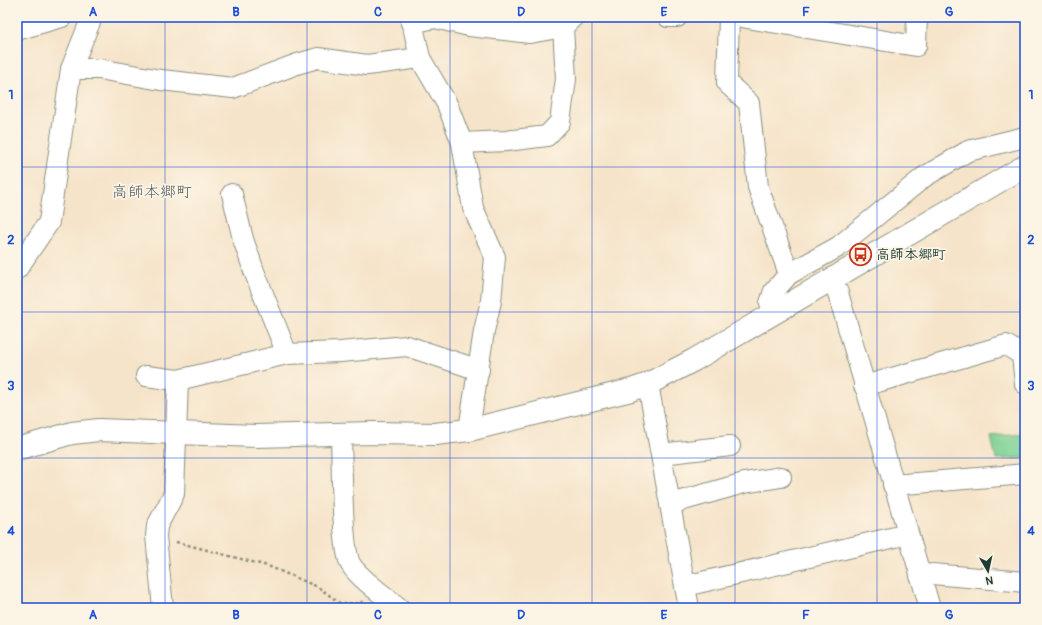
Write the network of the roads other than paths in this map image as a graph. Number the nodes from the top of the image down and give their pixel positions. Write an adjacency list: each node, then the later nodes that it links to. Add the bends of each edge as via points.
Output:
1 (62, 17): 10 (street)
2 (92, 17): 12 (street)
3 (668, 17): 4 (street)
4 (677, 17)
5 (729, 17): 18 (street, via 727,83 750,103 758,187)
6 (741, 17): 7 (street, via 916,46)
7 (917, 17)
8 (411, 20): 9 (street, via 435,18 469,26 530,33); 11 (street)
9 (568, 22): 14 (street, via 566,79 560,122 548,136)
10 (17, 30)
11 (420, 58): 12 (street, via 367,66 318,58 233,88 161,80 99,69); 14 (street, via 447,104)
12 (71, 69): 17 (street, via 49,222)
13 (1025, 137): 18 (street, via 968,151 924,177 838,247)
14 (462, 144): 22 (street, via 473,208 495,257 492,301 484,331)
15 (1025, 166): 19 (street)
16 (232, 194): 21 (street, via 247,252)
17 (17, 269)
18 (789, 274): 20 (street, via 774,291 770,303)
19 (832, 278): 20 (street); 27 (street)
20 (774, 312): 25 (street)
21 (287, 354): 22 (street, via 407,346); 24 (street)
22 (479, 370): 28 (street)
23 (146, 376): 24 (street)
24 (178, 380): 29 (street)
25 (648, 384): 28 (street); 33 (street)
26 (1025, 384): 27 (street, via 1022,355 1006,345)
27 (864, 386): 36 (street)
28 (469, 430): 30 (street, via 435,434)
29 (176, 432): 30 (street, via 256,436); 32 (street, via 99,430 72,433); 42 (street, via 174,494 157,526 156,536)
30 (341, 434): 43 (street, via 346,538 351,564)
31 (730, 446): 33 (street)
32 (17, 449)
33 (661, 454): 37 (street)
34 (1025, 474): 36 (street)
35 (781, 477): 37 (street, via 744,483)
36 (893, 485): 38 (street)
37 (670, 504): 41 (street)
38 (908, 534): 39 (street); 41 (street)
39 (920, 576): 40 (street, via 932,574); 45 (street)
40 (1025, 582)
41 (685, 586): 44 (street)
42 (162, 608)
43 (399, 608)
44 (689, 608)
45 (930, 608)

